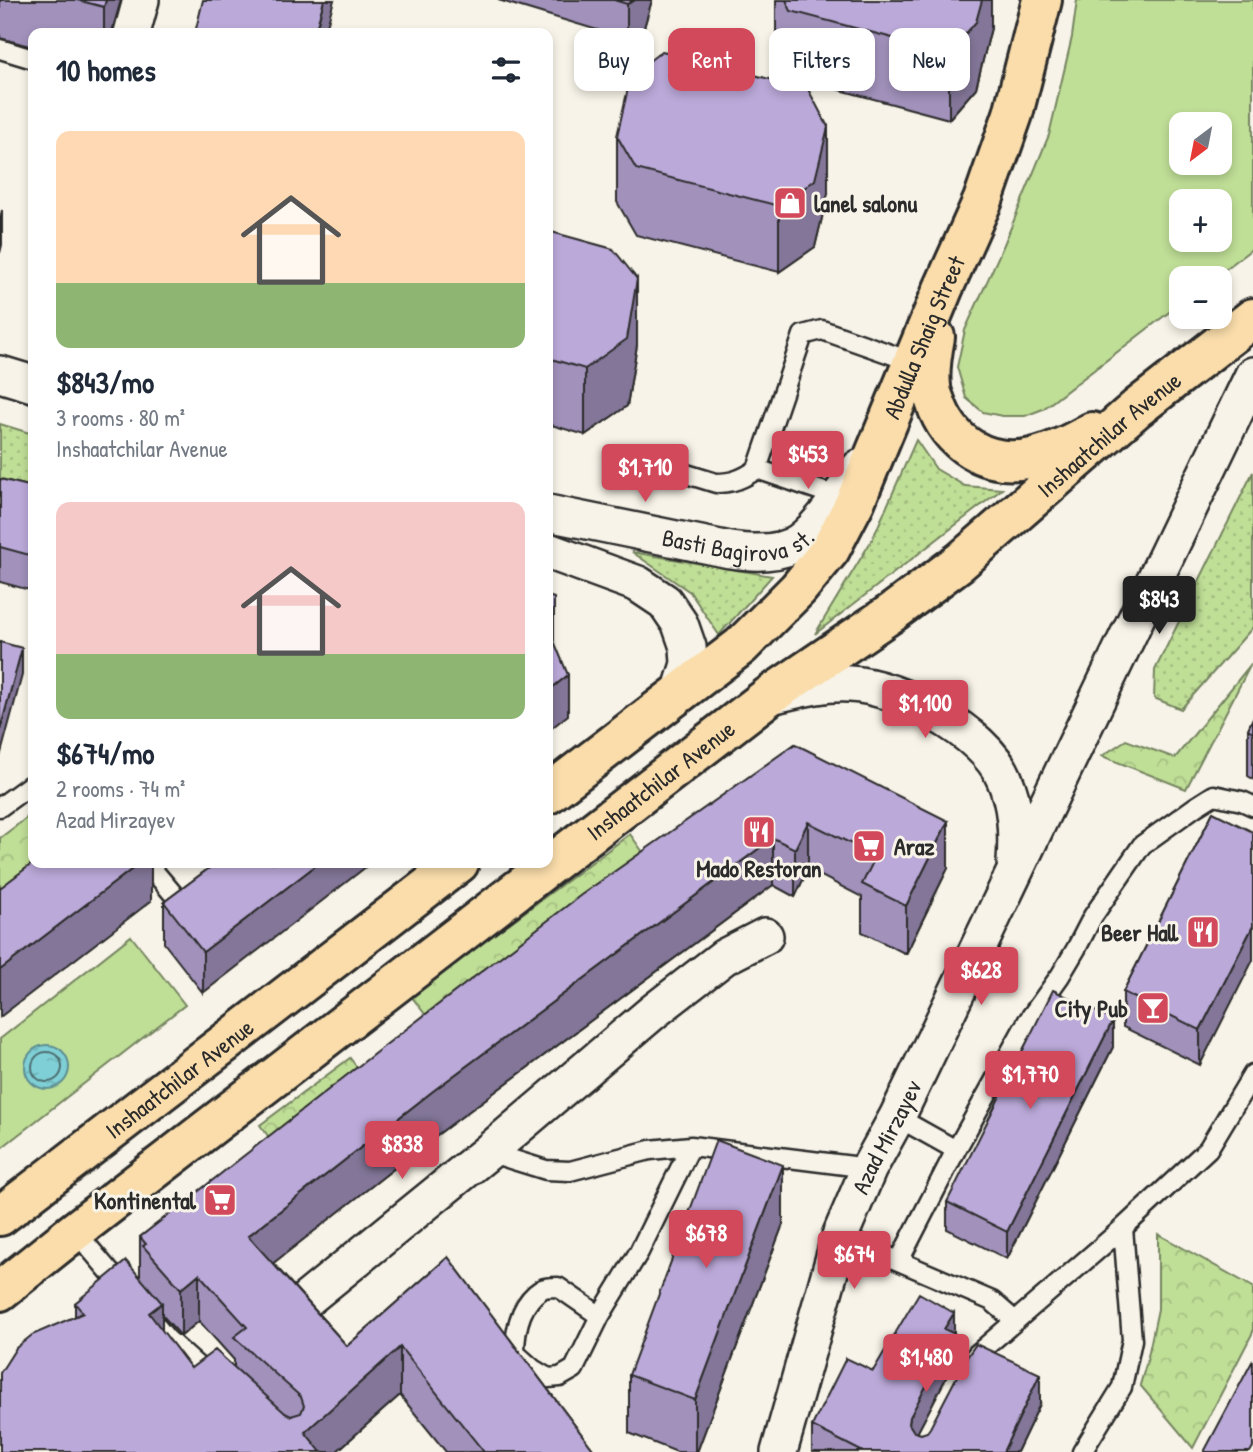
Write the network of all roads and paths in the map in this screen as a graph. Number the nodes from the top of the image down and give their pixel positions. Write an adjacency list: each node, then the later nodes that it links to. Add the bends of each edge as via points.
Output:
1 (141, 0): 3 (street)
2 (1042, 0): 6 (main road, Abdulla Shaig Street, via 1013,114)
3 (133, 28)
4 (0, 49): 5 (lane)
5 (28, 57)
6 (943, 289): 9 (main road, Abdulla Shaig Street); 13 (main road, via 930,387 940,415 966,446 1002,459 1031,458 1070,444)
7 (1253, 291): 13 (main road)
8 (1253, 318): 13 (main road, Inshaatchilar Avenue)
9 (913, 362): 14 (main road, Abdulla Shaig Street); 16 (lane, via 822,330 803,335)
10 (0, 374): 12 (street)
11 (1253, 374): 30 (street, Azad Mirzayev)
12 (28, 382)
13 (1137, 408): 21 (main road, Inshaatchilar Avenue, via 960,562)
14 (882, 437): 17 (street, Basti Bagirova st.); 20 (main road, Abdulla Shaig Street, via 830,550 741,646)
15 (628, 456): 16 (lane, via 716,483 744,478)
16 (757, 469): 17 (lane)
17 (839, 497): 18 (street, Basti Bagirova st., via 799,542 755,553)
18 (553, 514)
19 (553, 553): 20 (street, via 638,584 665,602 688,647 689,664)
20 (680, 693): 23 (main road)
21 (769, 696): 26 (main road, Inshaatchilar Avenue); 30 (street, via 823,685 884,689 956,726 982,747 1004,776 1014,807)
22 (28, 787): 25 (lane)
23 (553, 790)
24 (1253, 806): 36 (lane, via 1214,796 1142,845 1027,1022)
25 (0, 807)
26 (553, 863)
27 (151, 868): 31 (lane)
28 (452, 868): 39 (main road, Inshaatchilar Avenue)
29 (546, 868): 41 (main road, Inshaatchilar Avenue)
30 (1014, 873): 34 (street, Azad Mirzayev)
31 (174, 895)
32 (765, 936): 37 (street, via 724,957 653,1012)
33 (1253, 1074): 40 (lane, via 1208,1149)
34 (897, 1117): 36 (lane); 38 (street, Azad Mirzayev)
35 (691, 1146): 37 (lane, via 650,1150 570,1171 547,1170); 38 (lane); 47 (lane, via 639,1252)
36 (956, 1150): 43 (lane)
37 (488, 1152): 46 (street)
38 (869, 1168): 42 (street, Azad Mirzayev)
39 (8, 1204)
40 (1123, 1228): 49 (lane); 53 (lane, via 1132,1340 1122,1387)
41 (75, 1231): 44 (main road, Inshaatchilar Avenue); 45 (lane)
42 (840, 1236): 43 (lane); 52 (street, Azad Mirzayev)
43 (899, 1261): 49 (lane, via 992,1301)
44 (0, 1291)
45 (132, 1298)
46 (296, 1308)
47 (600, 1316): 47 (lane, via 574,1369 560,1377 548,1378 515,1353 522,1312 544,1288 558,1287)
48 (149, 1318): 51 (lane)
49 (1014, 1321): 50 (lane, via 977,1354)
50 (957, 1381)
51 (227, 1393)
52 (779, 1452)
53 (1082, 1452)

